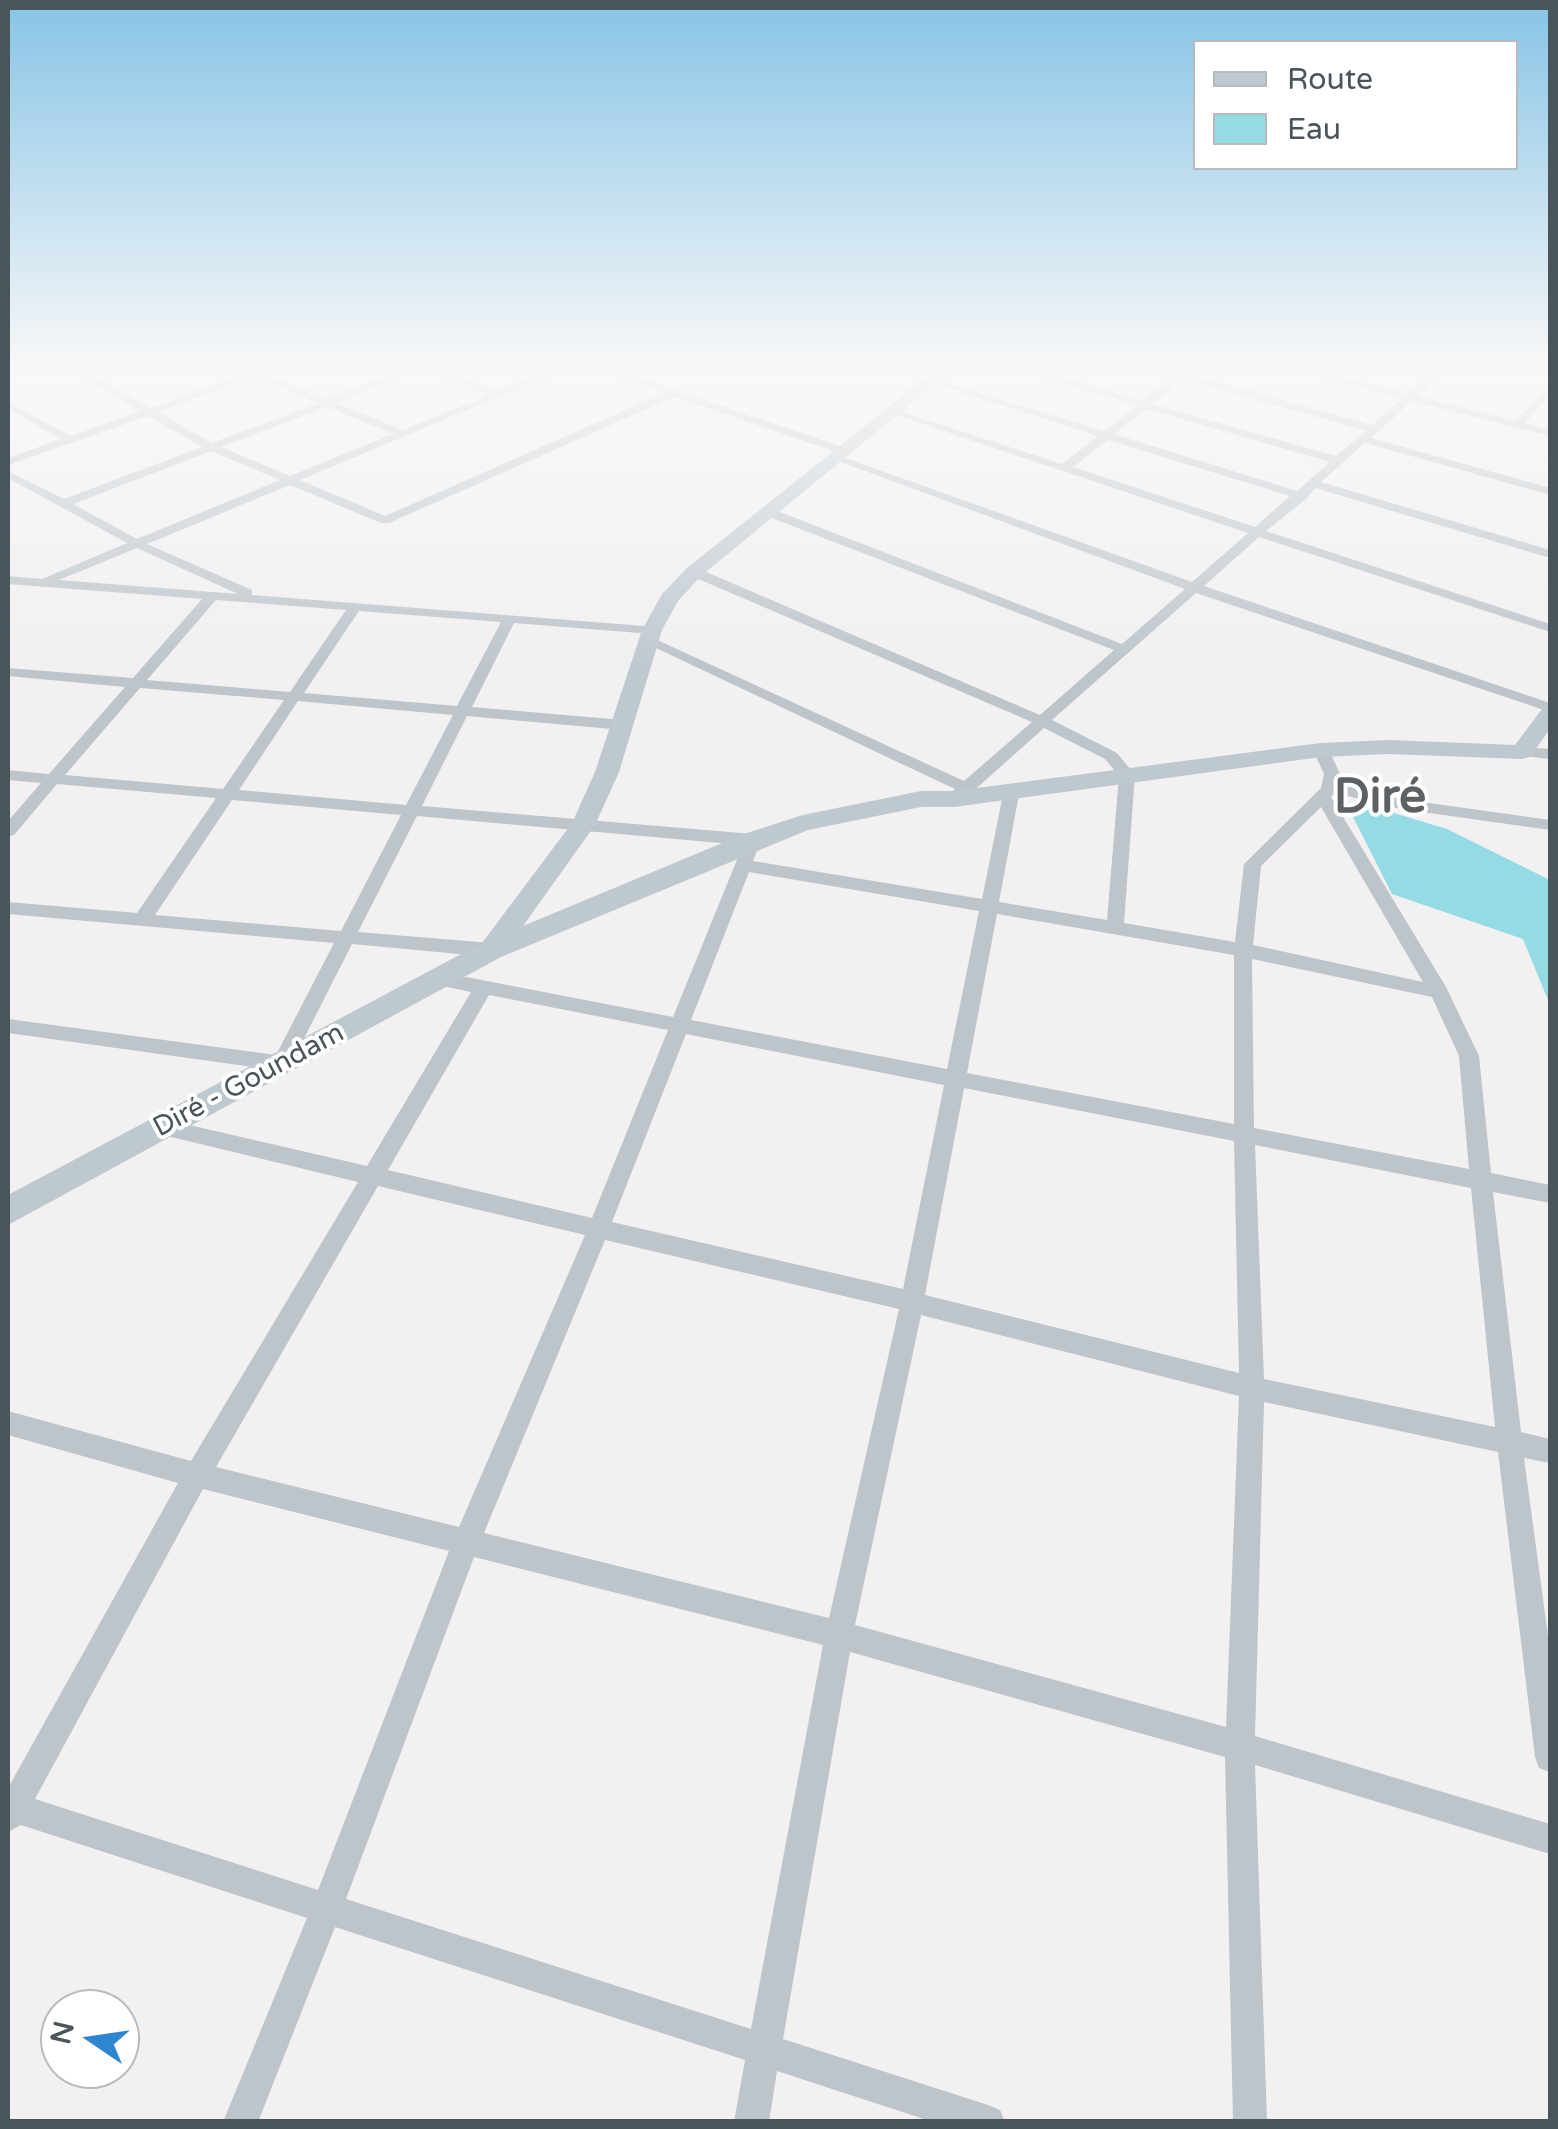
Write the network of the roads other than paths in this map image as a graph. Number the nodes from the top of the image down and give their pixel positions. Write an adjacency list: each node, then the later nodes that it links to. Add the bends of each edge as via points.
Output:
1 (155, 469): 16 (street)
2 (263, 469): 12 (street)
3 (323, 469): 12 (street)
4 (500, 469): 12 (street, via 385,520)
5 (821, 469): 17 (main road)
6 (881, 469): 24 (street)
7 (1070, 469): 18 (street)
8 (1215, 469): 15 (street)
9 (1332, 469): 13 (street)
10 (1479, 469): 14 (street)
11 (8, 474): 16 (street)
12 (293, 482): 19 (street)
13 (1315, 484): 15 (street); 20 (street)
14 (1550, 492)
15 (1302, 496): 18 (street)
16 (65, 503): 19 (street)
17 (768, 512): 21 (main road); 31 (street)
18 (1261, 532): 24 (street); 29 (street)
19 (138, 544): 23 (street); 26 (street)
20 (1550, 554)
21 (694, 572): 30 (main road, via 669,598); 37 (street)
22 (8, 580): 23 (street)
23 (42, 582): 25 (street)
24 (1196, 588): 31 (street); 36 (street)
25 (212, 596): 26 (street); 33 (street)
26 (260, 600): 27 (street)
27 (355, 607): 28 (street); 34 (street)
28 (509, 620): 30 (street); 35 (street)
29 (1550, 628)
30 (650, 635): 38 (main road); 46 (street)
31 (1126, 650): 37 (street)
32 (8, 672): 33 (street)
33 (136, 683): 34 (street); 44 (street)
34 (294, 696): 35 (street); 48 (street)
35 (462, 711): 38 (street); 49 (street)
36 (1550, 711): 40 (main road)
37 (1044, 722): 43 (street, via 1093,744); 46 (street)
38 (623, 725): 50 (main road)
39 (1321, 750): 40 (main road, Diré - Goundam); 43 (main road, Diré - Goundam); 47 (street, via 1332,774)
40 (1522, 752): 41 (street)
41 (1550, 754)
42 (8, 775): 44 (street)
43 (1126, 775): 45 (main road, Diré - Goundam); 57 (street)
44 (53, 779): 48 (street); 52 (street)
45 (1012, 789): 46 (main road, Diré - Goundam); 55 (street)
46 (959, 793): 53 (main road, Diré - Goundam, via 861,810)
47 (1326, 793): 51 (street); 60 (street, via 1253,864); 63 (street)
48 (228, 794): 49 (street); 56 (street)
49 (412, 810): 50 (street); 58 (street)
50 (582, 825): 53 (street); 59 (main road)
51 (1550, 825)
52 (8, 831)
53 (748, 852): 55 (street); 59 (main road, Diré - Goundam); 64 (street)
54 (8, 908): 56 (street)
55 (989, 908): 57 (street); 67 (street)
56 (142, 920): 58 (street)
57 (1115, 929): 60 (street)
58 (346, 937): 59 (street); 66 (street)
59 (491, 950): 61 (main road, Diré - Goundam)
60 (1243, 950): 63 (street); 69 (street)
61 (435, 978): 62 (street); 66 (main road, Diré - Goundam)
62 (484, 987): 64 (street); 70 (street)
63 (1439, 992): 71 (street, via 1470,1056)
64 (679, 1025): 67 (street); 74 (street)
65 (8, 1026): 66 (street)
66 (282, 1063): 68 (main road, Diré - Goundam)
67 (956, 1079): 69 (street); 75 (street)
68 (163, 1128): 70 (street); 73 (main road, Diré - Goundam)
69 (1244, 1135): 71 (street); 76 (street)
70 (375, 1178): 74 (street); 80 (street)
71 (1481, 1181): 72 (street); 78 (street)
72 (1550, 1194)
73 (8, 1211)
74 (598, 1230): 75 (street); 81 (street)
75 (912, 1302): 76 (street); 82 (street)
76 (1252, 1388): 78 (street); 83 (street)
77 (8, 1423): 80 (street)
78 (1512, 1443): 79 (street); 84 (street)
79 (1550, 1451)
80 (197, 1475): 81 (street); 85 (street)
81 (466, 1542): 82 (street); 87 (street)
82 (838, 1636): 83 (street); 88 (street)
83 (1240, 1746): 86 (street); 92 (street)
84 (1550, 1757)
85 (10, 1812): 87 (street)
86 (1550, 1839)
87 (327, 1908): 88 (street); 89 (street)
88 (765, 2050): 90 (street); 91 (street)
89 (240, 2122)
90 (751, 2122)
91 (988, 2122)
92 (1250, 2122)

